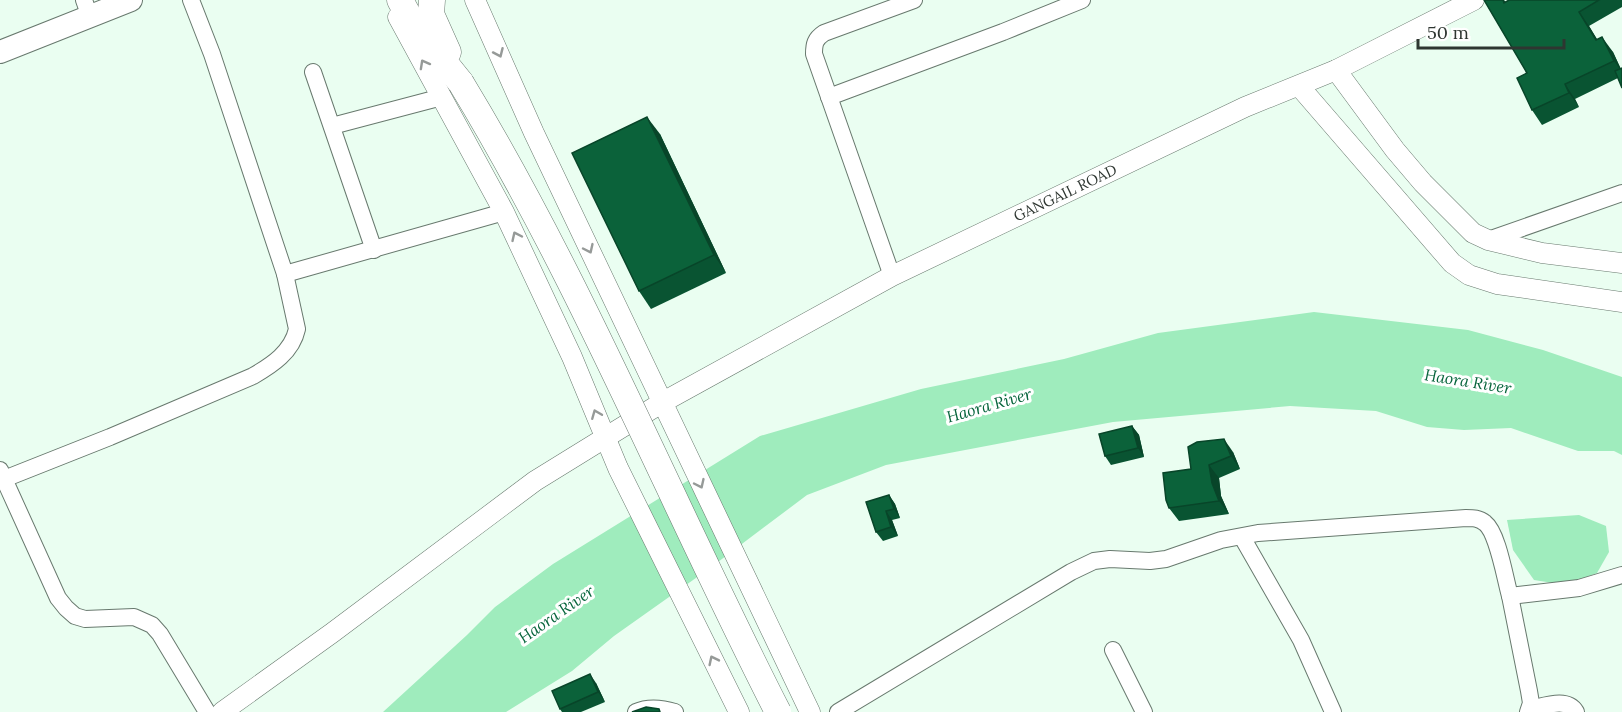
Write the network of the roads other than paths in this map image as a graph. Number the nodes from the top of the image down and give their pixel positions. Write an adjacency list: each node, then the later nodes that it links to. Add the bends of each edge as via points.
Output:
1 (131, 0): 10 (main road)
2 (191, 0): 23 (street)
3 (388, 0): 15 (street, one-way to 3)
4 (400, 0): 15 (main road)
5 (432, 0): 15 (main road, via 431,14)
6 (475, 0): 26 (street, one-way to 26)
7 (914, 0): 16 (street, via 816,38 814,54)
8 (1082, 0): 16 (street)
9 (1474, 0): 12 (street, GANGAIL ROAD)
10 (87, 8): 11 (main road)
11 (0, 52)
12 (1336, 70): 14 (street, GANGAIL ROAD); 20 (street, via 1423,183 1473,233)
13 (313, 72): 17 (street)
14 (1299, 86): 24 (street, GANGAIL ROAD, via 1245,107); 25 (street, via 1452,263 1470,275 1497,284)
15 (452, 90): 17 (street); 19 (street); 39 (main road, bridge, via 500,148 573,286)
16 (829, 97): 24 (street)
17 (332, 126): 21 (street)
18 (1622, 193): 20 (street)
19 (504, 212): 21 (street); 27 (street, one-way to 19)
20 (1488, 240): 22 (street, via 1542,253)
21 (374, 250): 23 (street)
22 (1622, 263)
23 (285, 274): 28 (street, via 297,329 291,345 273,365 223,390)
24 (892, 276): 26 (street, GANGAIL ROAD)
25 (1622, 302)
26 (663, 402): 27 (street, GANGAIL ROAD); 40 (street, one-way to 40)
27 (606, 438): 35 (street, GANGAIL ROAD, via 535,481); 38 (street, one-way to 27)
28 (2, 474): 34 (street, via 66,608 85,619 134,617 152,625)
29 (1242, 537): 31 (street, via 1309,528 1476,519 1484,522 1494,538); 41 (street, via 1166,559 1094,561); 43 (street, via 1301,640)
30 (1622, 575): 31 (street, via 1579,588)
31 (1510, 596): 33 (street, via 1529,691)
32 (1113, 650): 42 (street)
33 (1529, 710): 44 (street, via 1565,703)
34 (207, 712)
35 (222, 712)
36 (636, 712): 37 (street, via 660,707)
37 (675, 712)
38 (739, 712)
39 (778, 712)
40 (810, 712)
41 (838, 712)
42 (1144, 712)
43 (1333, 712)
44 (1576, 712)

